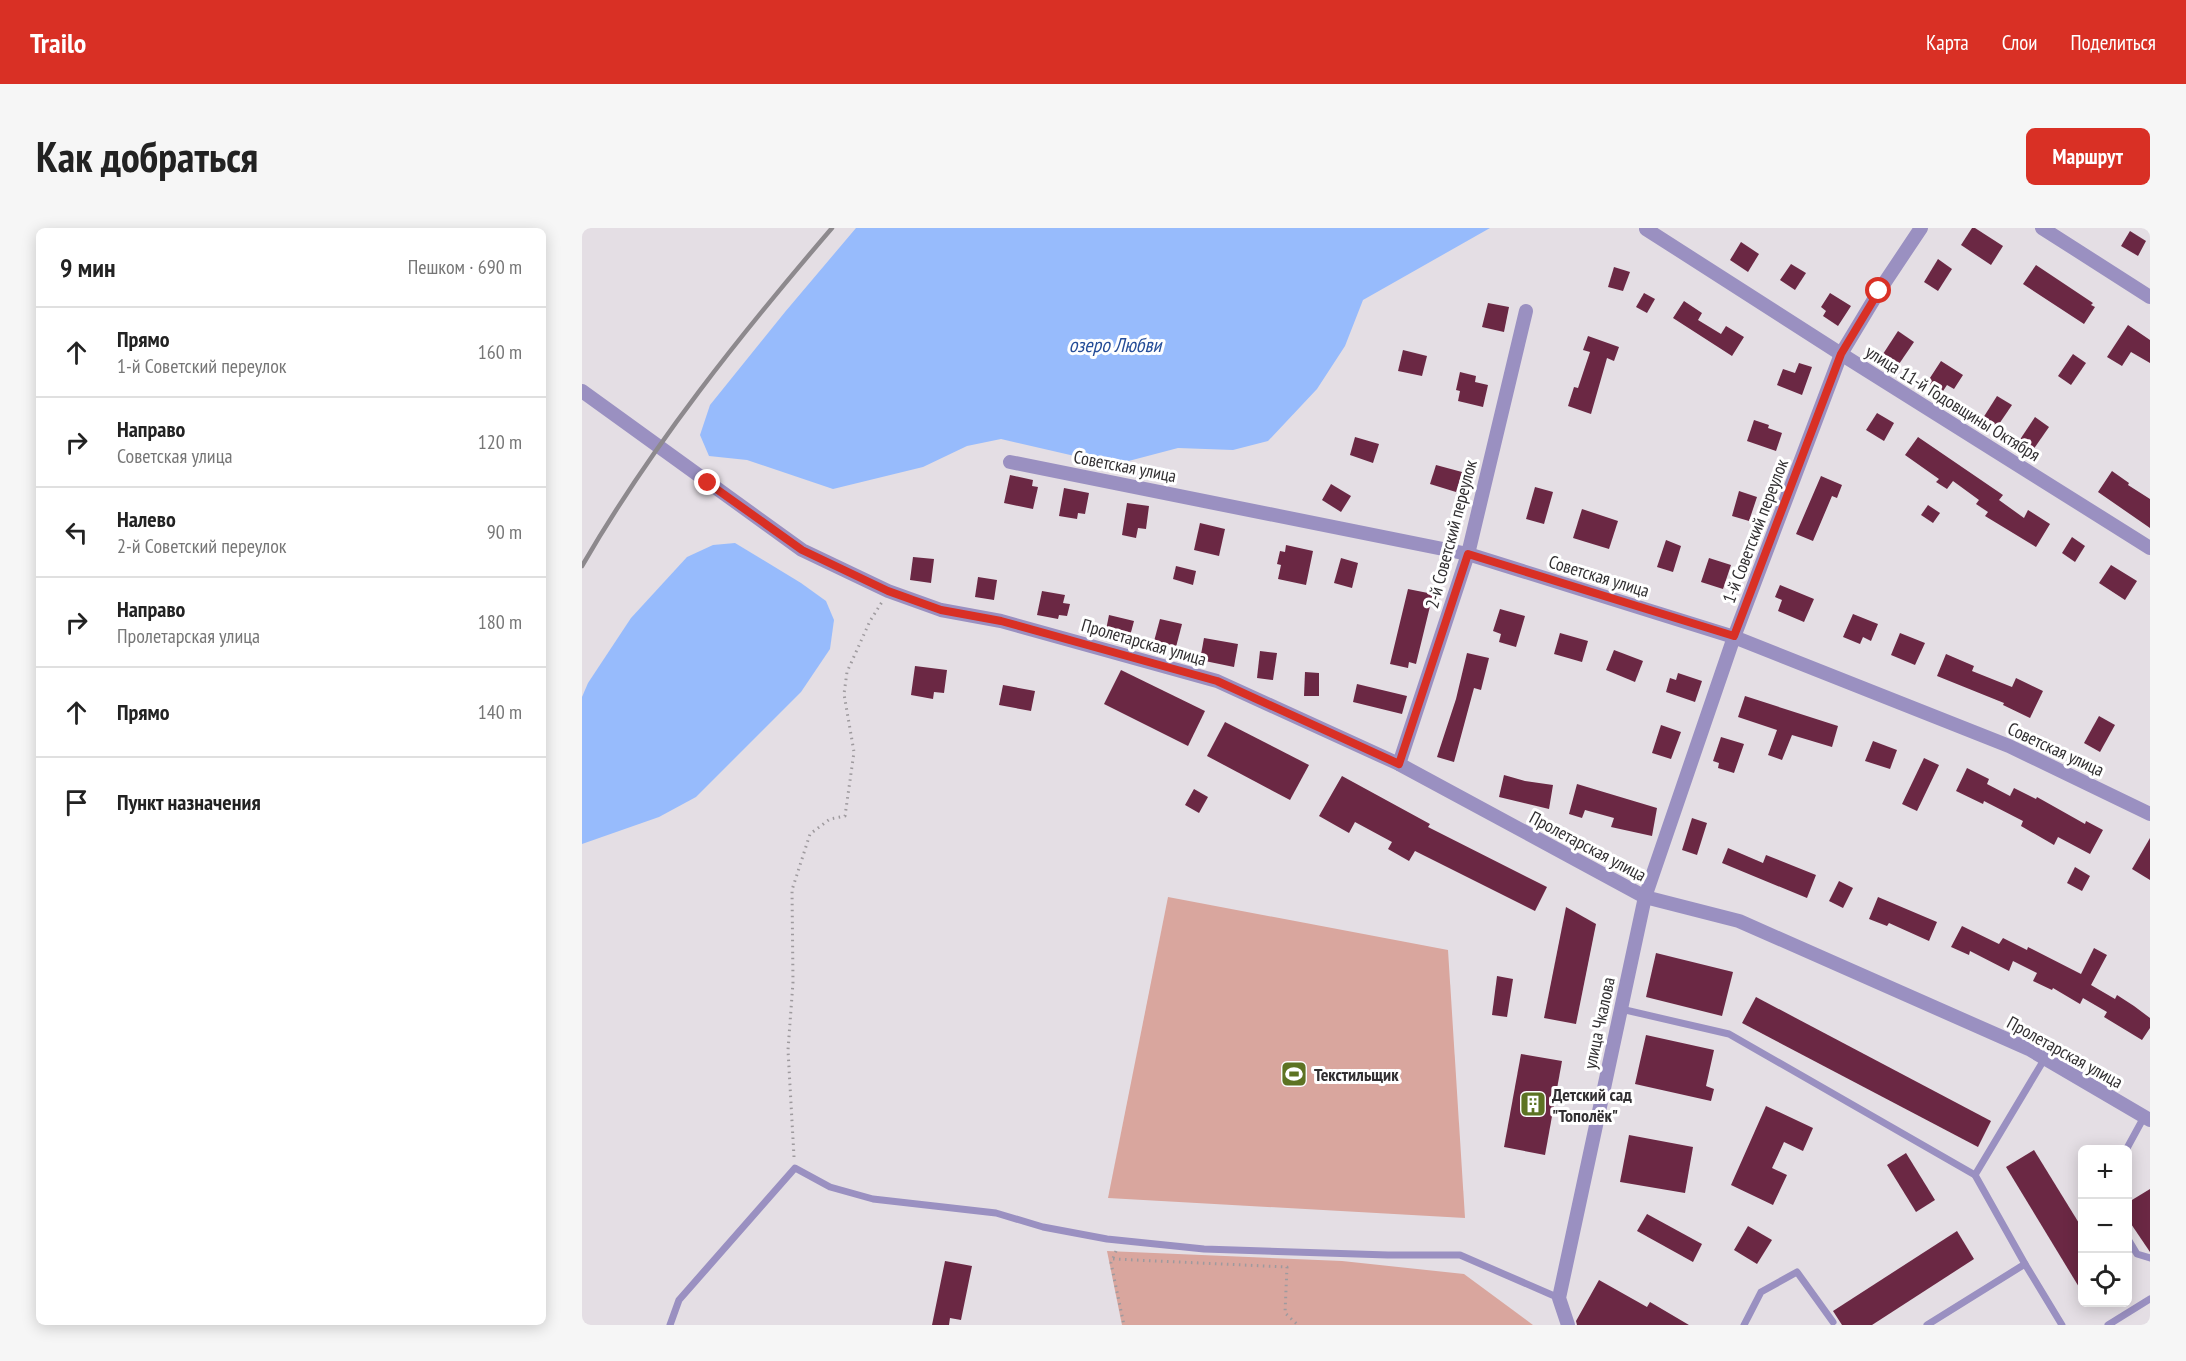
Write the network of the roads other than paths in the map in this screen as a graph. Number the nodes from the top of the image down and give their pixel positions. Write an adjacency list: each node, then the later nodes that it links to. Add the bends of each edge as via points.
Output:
1 (1921, 228): 6 (street, 1-й Советский переулок)
2 (2042, 228): 4 (street)
3 (1646, 229): 6 (street, улица 11-й Годовщины Октября)
4 (2150, 297)
5 (1526, 311): 10 (street, 2-й Советский переулок)
6 (1841, 354): 9 (street, улица 11-й Годовщины Октября); 11 (street, 1-й Советский переулок)
7 (582, 391): 12 (street, Пролетарская улица, via 802,550 888,591 941,610 1001,621 1217,681)
8 (1010, 462): 10 (street, Советская улица)
9 (2150, 548)
10 (1468, 554): 11 (street, Советская улица); 12 (street, 2-й Советский переулок)
11 (1734, 636): 13 (street, Советская улица, via 2009,746); 14 (street, 1-й Советский переулок)
12 (1399, 764): 14 (street, Пролетарская улица)
13 (2150, 814)
14 (1645, 897): 15 (street, улица Чкалова); 16 (street, Пролетарская улица, via 1738,921)
15 (1620, 1010): 19 (lane, via 1729,1034); 23 (street, улица Чкалова)
16 (2045, 1058): 17 (street, Пролетарская улица); 19 (lane)
17 (2147, 1118): 18 (lane)
18 (2129, 1145)
19 (1976, 1175): 22 (lane)
20 (2132, 1246): 21 (lane, via 2137,1254)
21 (2150, 1258)
22 (2025, 1264): 29 (lane); 30 (lane)
23 (1559, 1298): 26 (lane, via 1460,1255 1204,1249 1120,1240 1043,1227 996,1213 873,1199 830,1187 795,1168 679,1300); 27 (street)
24 (2150, 1299): 31 (lane)
25 (1833, 1322): 28 (lane, via 1797,1272 1761,1292)
26 (670, 1325)
27 (1568, 1325)
28 (1744, 1325)
29 (1927, 1325)
30 (2062, 1325)
31 (2108, 1325)

